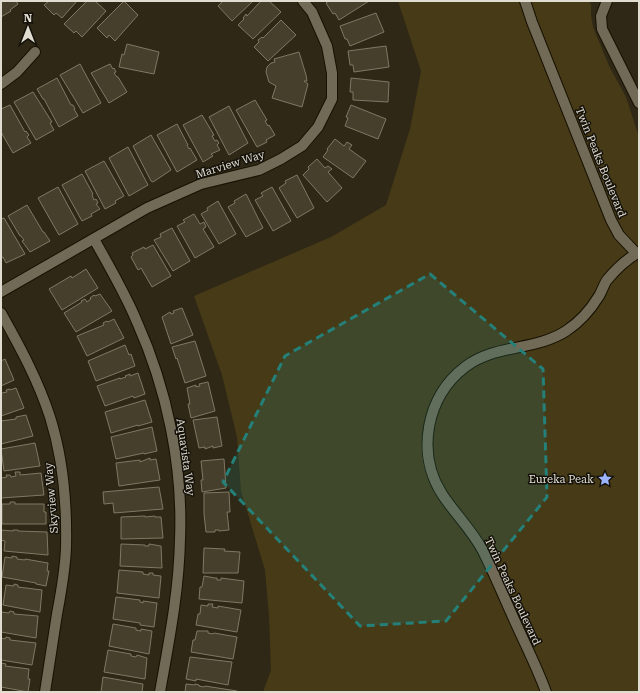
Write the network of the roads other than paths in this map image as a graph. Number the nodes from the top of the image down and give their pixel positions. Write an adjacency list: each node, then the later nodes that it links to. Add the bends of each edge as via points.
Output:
1 (303, 1): 7 (street, Marview Way, via 312,12 327,46 332,73 332,99 318,127 302,146 259,170 201,184 147,208)
2 (525, 1): 8 (street, Twin Peaks Boulevard, via 610,220 619,235)
3 (607, 1): 6 (street, via 601,16 602,29)
4 (35, 52): 5 (street, via 17,72)
5 (1, 84)
6 (639, 102)
7 (94, 239): 9 (street, Marview Way); 12 (street, Aquavista Way, via 126,297 150,352 163,396 174,449 180,511 180,547 174,609)
8 (638, 253): 13 (street, Twin Peaks Boulevard, via 606,281 588,312 566,331 543,342 488,354 456,374 437,400 429,423 428,460 436,483 482,550)
9 (1, 292)
10 (1, 313): 11 (street, Skyview Way, via 38,385 50,418 64,486 66,550 63,584)
11 (45, 692)
12 (160, 692)
13 (546, 692)

